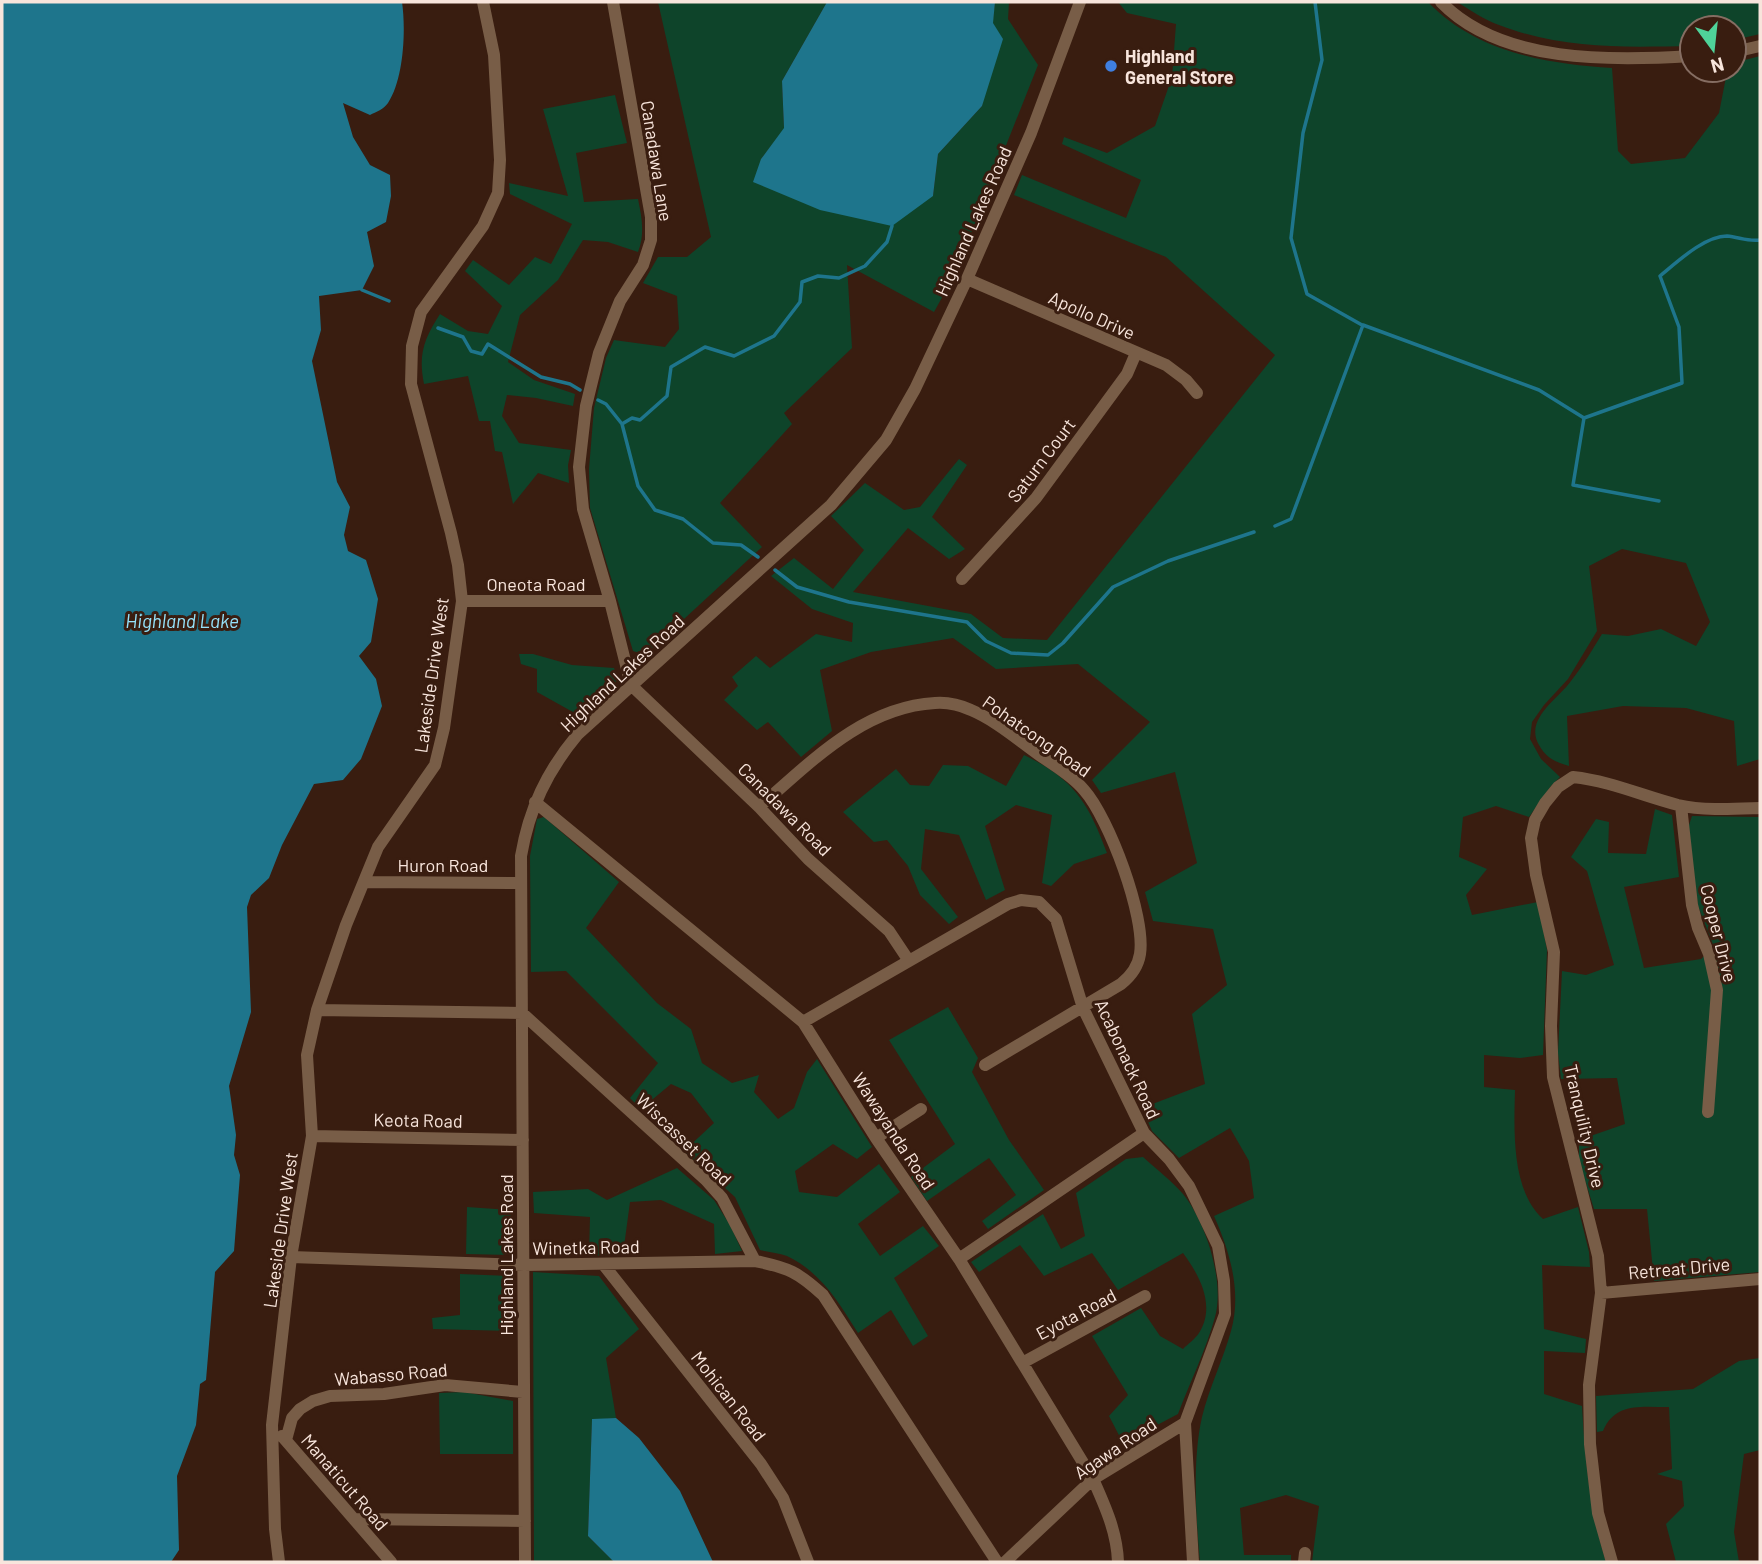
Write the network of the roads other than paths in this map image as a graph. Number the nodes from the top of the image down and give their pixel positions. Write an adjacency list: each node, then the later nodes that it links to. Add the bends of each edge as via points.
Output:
1 (483, 2): 10 (street, Lakeside Drive West, via 494,55 498,193 482,226 421,312 410,363 411,384 458,565)
2 (613, 2): 11 (street, Canadawa Lane, via 651,217 651,240 599,353 583,430 579,467 583,509)
3 (1080, 2): 6 (street, Highland Lakes Road, via 1041,109)
4 (1441, 2): 5 (street, via 1492,35 1544,52 1611,58)
5 (1678, 56)
6 (967, 279): 7 (street, Apollo Drive); 12 (street, Highland Lakes Road, via 915,389 868,463 815,520)
7 (1136, 353): 8 (street, Apollo Drive, via 1166,365); 9 (street, Saturn Court, via 1126,374 1035,498)
8 (1197, 393)
9 (962, 579)
10 (462, 601): 11 (street, Oneota Road); 17 (street, Lakeside Drive West, via 435,765 378,846)
11 (610, 601): 12 (street, Canadawa Lane)
12 (631, 685): 13 (street, Highland Lakes Road, via 564,751); 15 (street, Canadawa Road)
13 (535, 802): 18 (street, Highland Lakes Road, via 524,842); 23 (street, Wawayanda Road)
14 (1681, 806): 16 (street, Tranquility Drive); 26 (street, Cooper Drive, via 1692,905 1717,990); 37 (street, Tranquility Drive, via 1573,777 1545,803 1531,838 1554,952 1553,1077 1598,1256)
15 (760, 807): 19 (street, Canadawa Road, via 808,859 889,931); 20 (street, Pohatcong Road, via 830,746 876,718 935,703 954,704 990,720 1085,790 1126,874 1139,926 1139,960 1129,977)
16 (1760, 808)
17 (365, 882): 18 (street, Huron Road); 21 (street, Lakeside Drive West)
18 (521, 883): 22 (street, Highland Lakes Road)
19 (909, 961): 20 (street, Acabonack Road, via 1008,904 1039,902 1060,929); 23 (street, Acabonack Road)
20 (1083, 1008): 24 (street, Pohatcong Road); 27 (street, Acabonack Road)
21 (317, 1010): 22 (street); 28 (street, Lakeside Drive West, via 307,1055)
22 (522, 1013): 30 (street, Highland Lakes Road); 33 (street, Wiscasset Road, via 706,1180 722,1198)
23 (803, 1022): 29 (street, Wawayanda Road)
24 (985, 1065)
25 (921, 1109): 29 (street)
26 (1708, 1112)
27 (1143, 1133): 32 (street); 41 (street, Acabonack Road, via 1189,1186 1218,1246 1224,1281 1225,1314)
28 (312, 1136): 30 (street, Keota Road); 31 (street, Lakeside Drive West)
29 (876, 1138): 32 (street, Wawayanda Road)
30 (523, 1140): 35 (street, Highland Lakes Road)
31 (292, 1257): 35 (street, Winetka Road); 42 (street, Lakeside Drive West)
32 (959, 1259): 39 (street, Wawayanda Road)
33 (755, 1261): 34 (street, Winetka Road); 51 (street, via 787,1267 823,1295)
34 (603, 1264): 35 (street, Winetka Road); 50 (street, Mohican Road, via 761,1464 783,1498)
35 (524, 1265): 40 (street, Highland Lakes Road)
36 (1760, 1279): 37 (street, Retreat Drive)
37 (1601, 1293): 55 (street, Tranquility Drive, via 1590,1385 1590,1444 1598,1513)
38 (1145, 1296): 39 (street, Eyota Road)
39 (1024, 1362): 44 (street, Wawayanda Road)
40 (523, 1392): 43 (street, Wabasso Road, via 444,1385 330,1396 300,1409 292,1418); 46 (street, Highland Lakes Road)
41 (1185, 1423): 44 (street, Agawa Road); 54 (street, Acabonack Road)
42 (272, 1425): 43 (street, Manaticut Road); 47 (street, Lakeside Drive West)
43 (286, 1440): 45 (street, Manaticut Road)
44 (1093, 1479): 52 (street, Agawa Road); 53 (street, Wawayanda Road, via 1108,1513)
45 (355, 1519): 46 (street); 48 (street, Manaticut Road)
46 (525, 1521): 49 (street, Highland Lakes Road)
47 (279, 1562)
48 (391, 1562)
49 (525, 1562)
50 (808, 1562)
51 (997, 1562)
52 (1005, 1562)
53 (1118, 1562)
54 (1193, 1562)
55 (1612, 1562)

